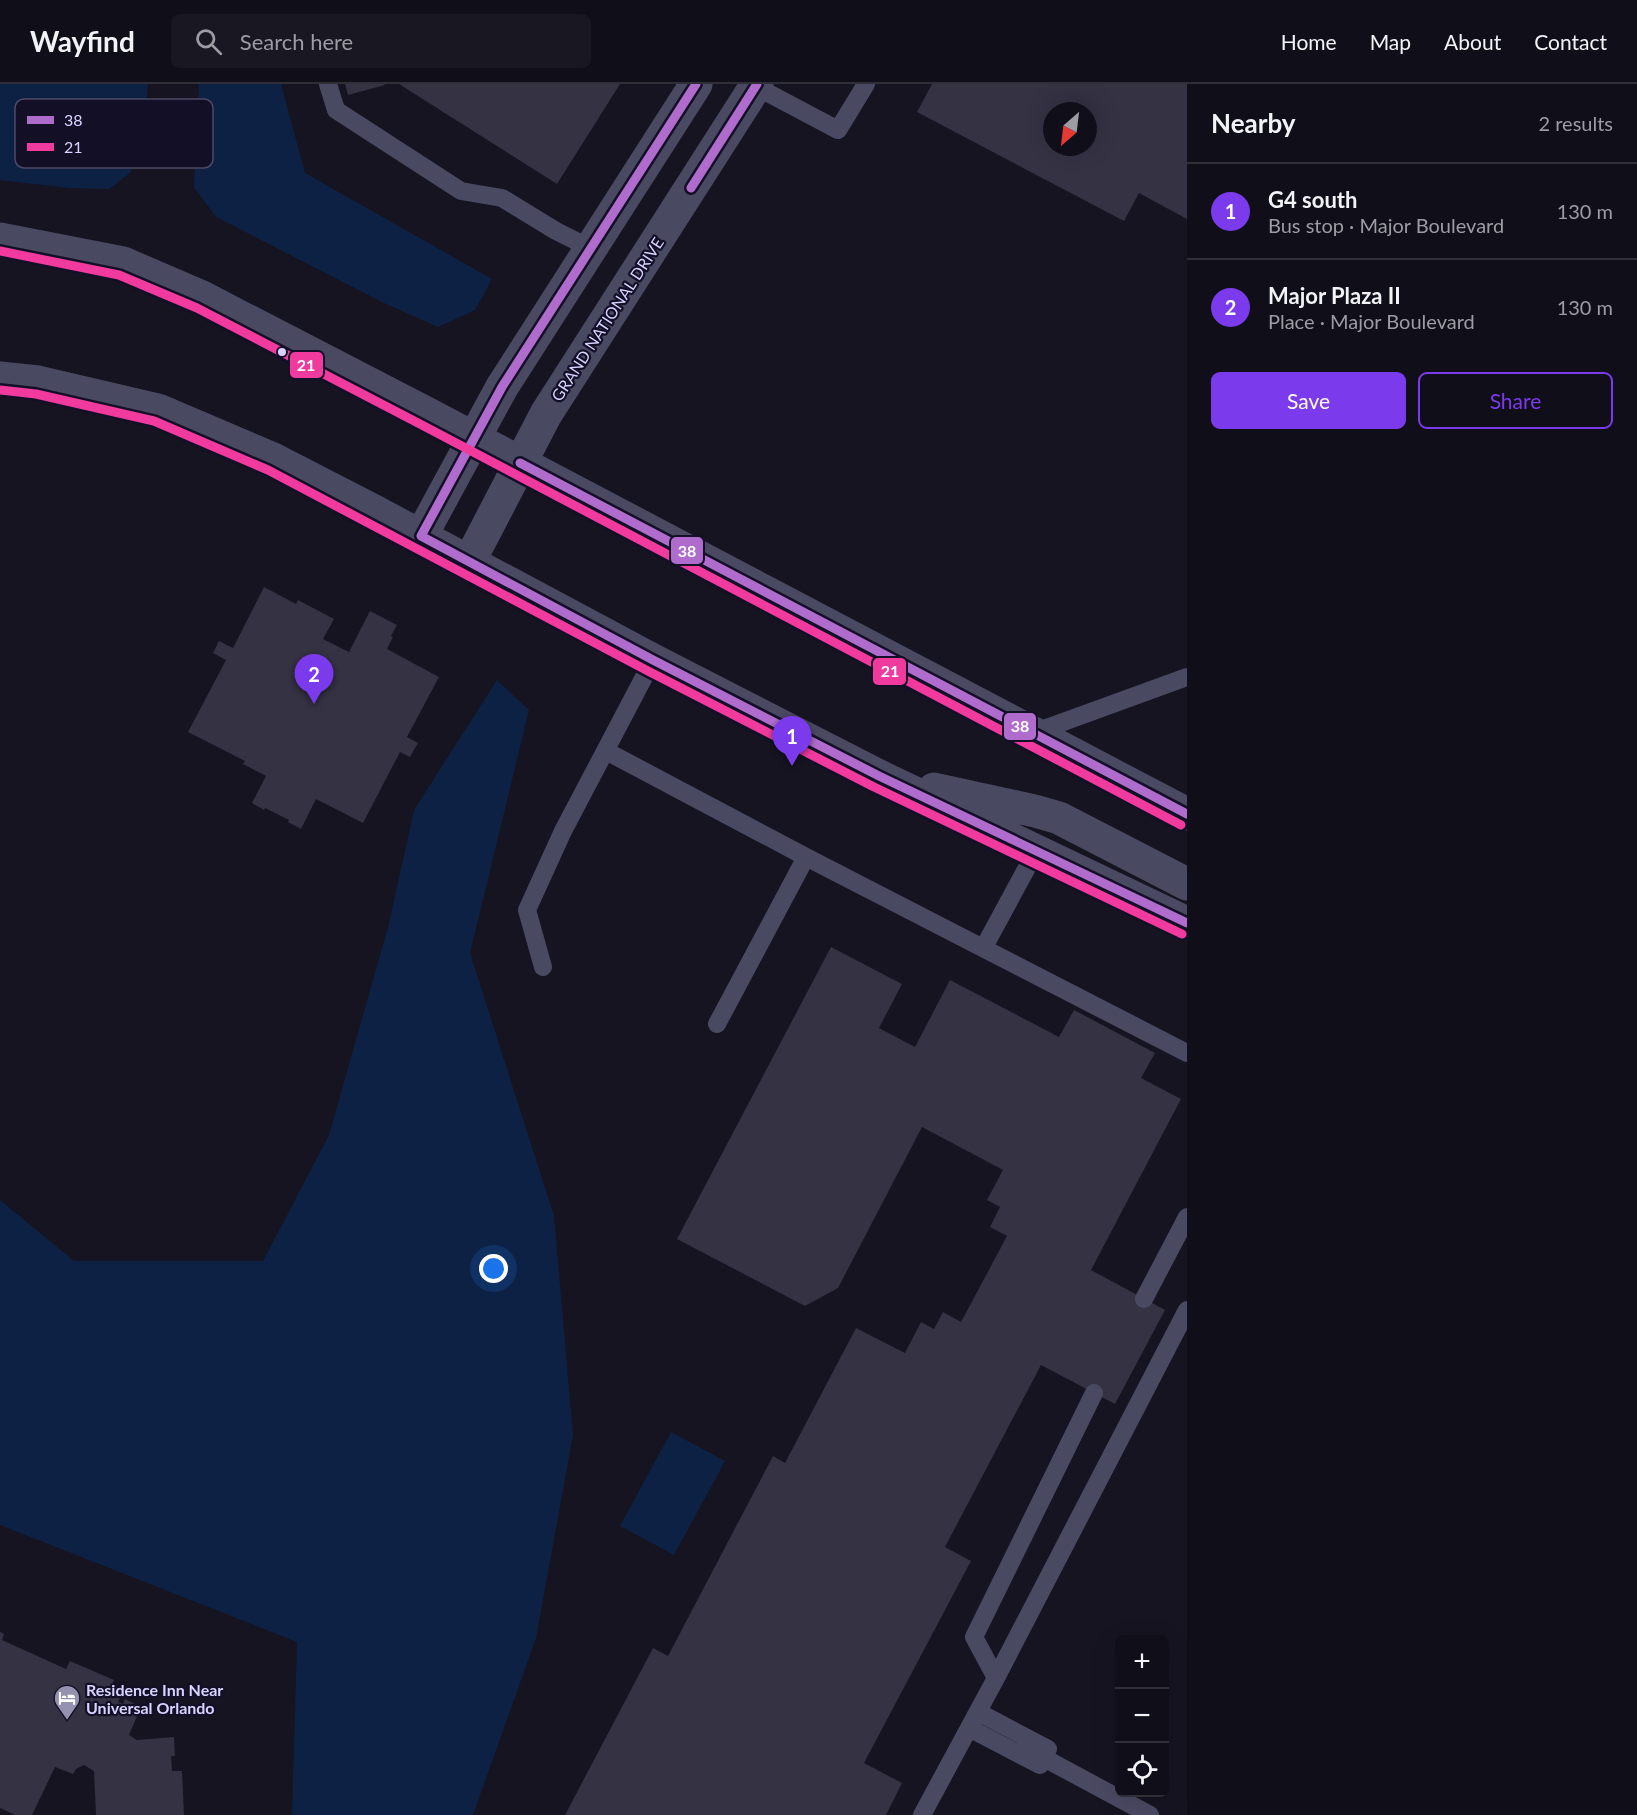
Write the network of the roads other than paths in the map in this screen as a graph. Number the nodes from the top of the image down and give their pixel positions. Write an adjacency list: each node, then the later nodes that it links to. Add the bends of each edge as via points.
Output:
1 (328, 84): 6 (lane, via 336,110 461,191 502,198)
2 (696, 84): 6 (street)
3 (866, 84): 4 (lane, via 838,130)
4 (756, 85): 9 (street, GRAND NATIONAL DRIVE, via 546,414)
5 (0, 239): 8 (street, via 123,263 202,297)
6 (590, 248): 8 (street, via 502,387)
7 (0, 378): 10 (street, via 38,382 158,411 273,459)
8 (474, 439): 9 (street); 10 (street)
9 (520, 463): 11 (street, GRAND NATIONAL DRIVE); 14 (street)
10 (421, 536): 11 (street)
11 (469, 562): 12 (street)
12 (653, 660): 15 (lane); 16 (street)
13 (1187, 677): 14 (lane)
14 (1033, 733): 17 (street)
15 (606, 751): 19 (lane); 23 (lane, via 527,910)
16 (879, 777): 18 (street); 20 (street, via 1059,818)
17 (1187, 814)
18 (1036, 851): 21 (street); 22 (lane)
19 (806, 857): 22 (lane); 24 (lane)
20 (1187, 884)
21 (1187, 923)
22 (984, 947): 25 (lane)
23 (543, 968)
24 (717, 1024)
25 (1187, 1053)
26 (1187, 1217): 27 (lane)
27 (1181, 1244): 28 (lane)
28 (1144, 1299)
29 (1187, 1310): 31 (lane)
30 (1094, 1393): 31 (lane, via 974,1636)
31 (996, 1678): 32 (lane)
32 (974, 1720): 33 (lane); 34 (lane)
33 (922, 1815)
34 (1150, 1815)

